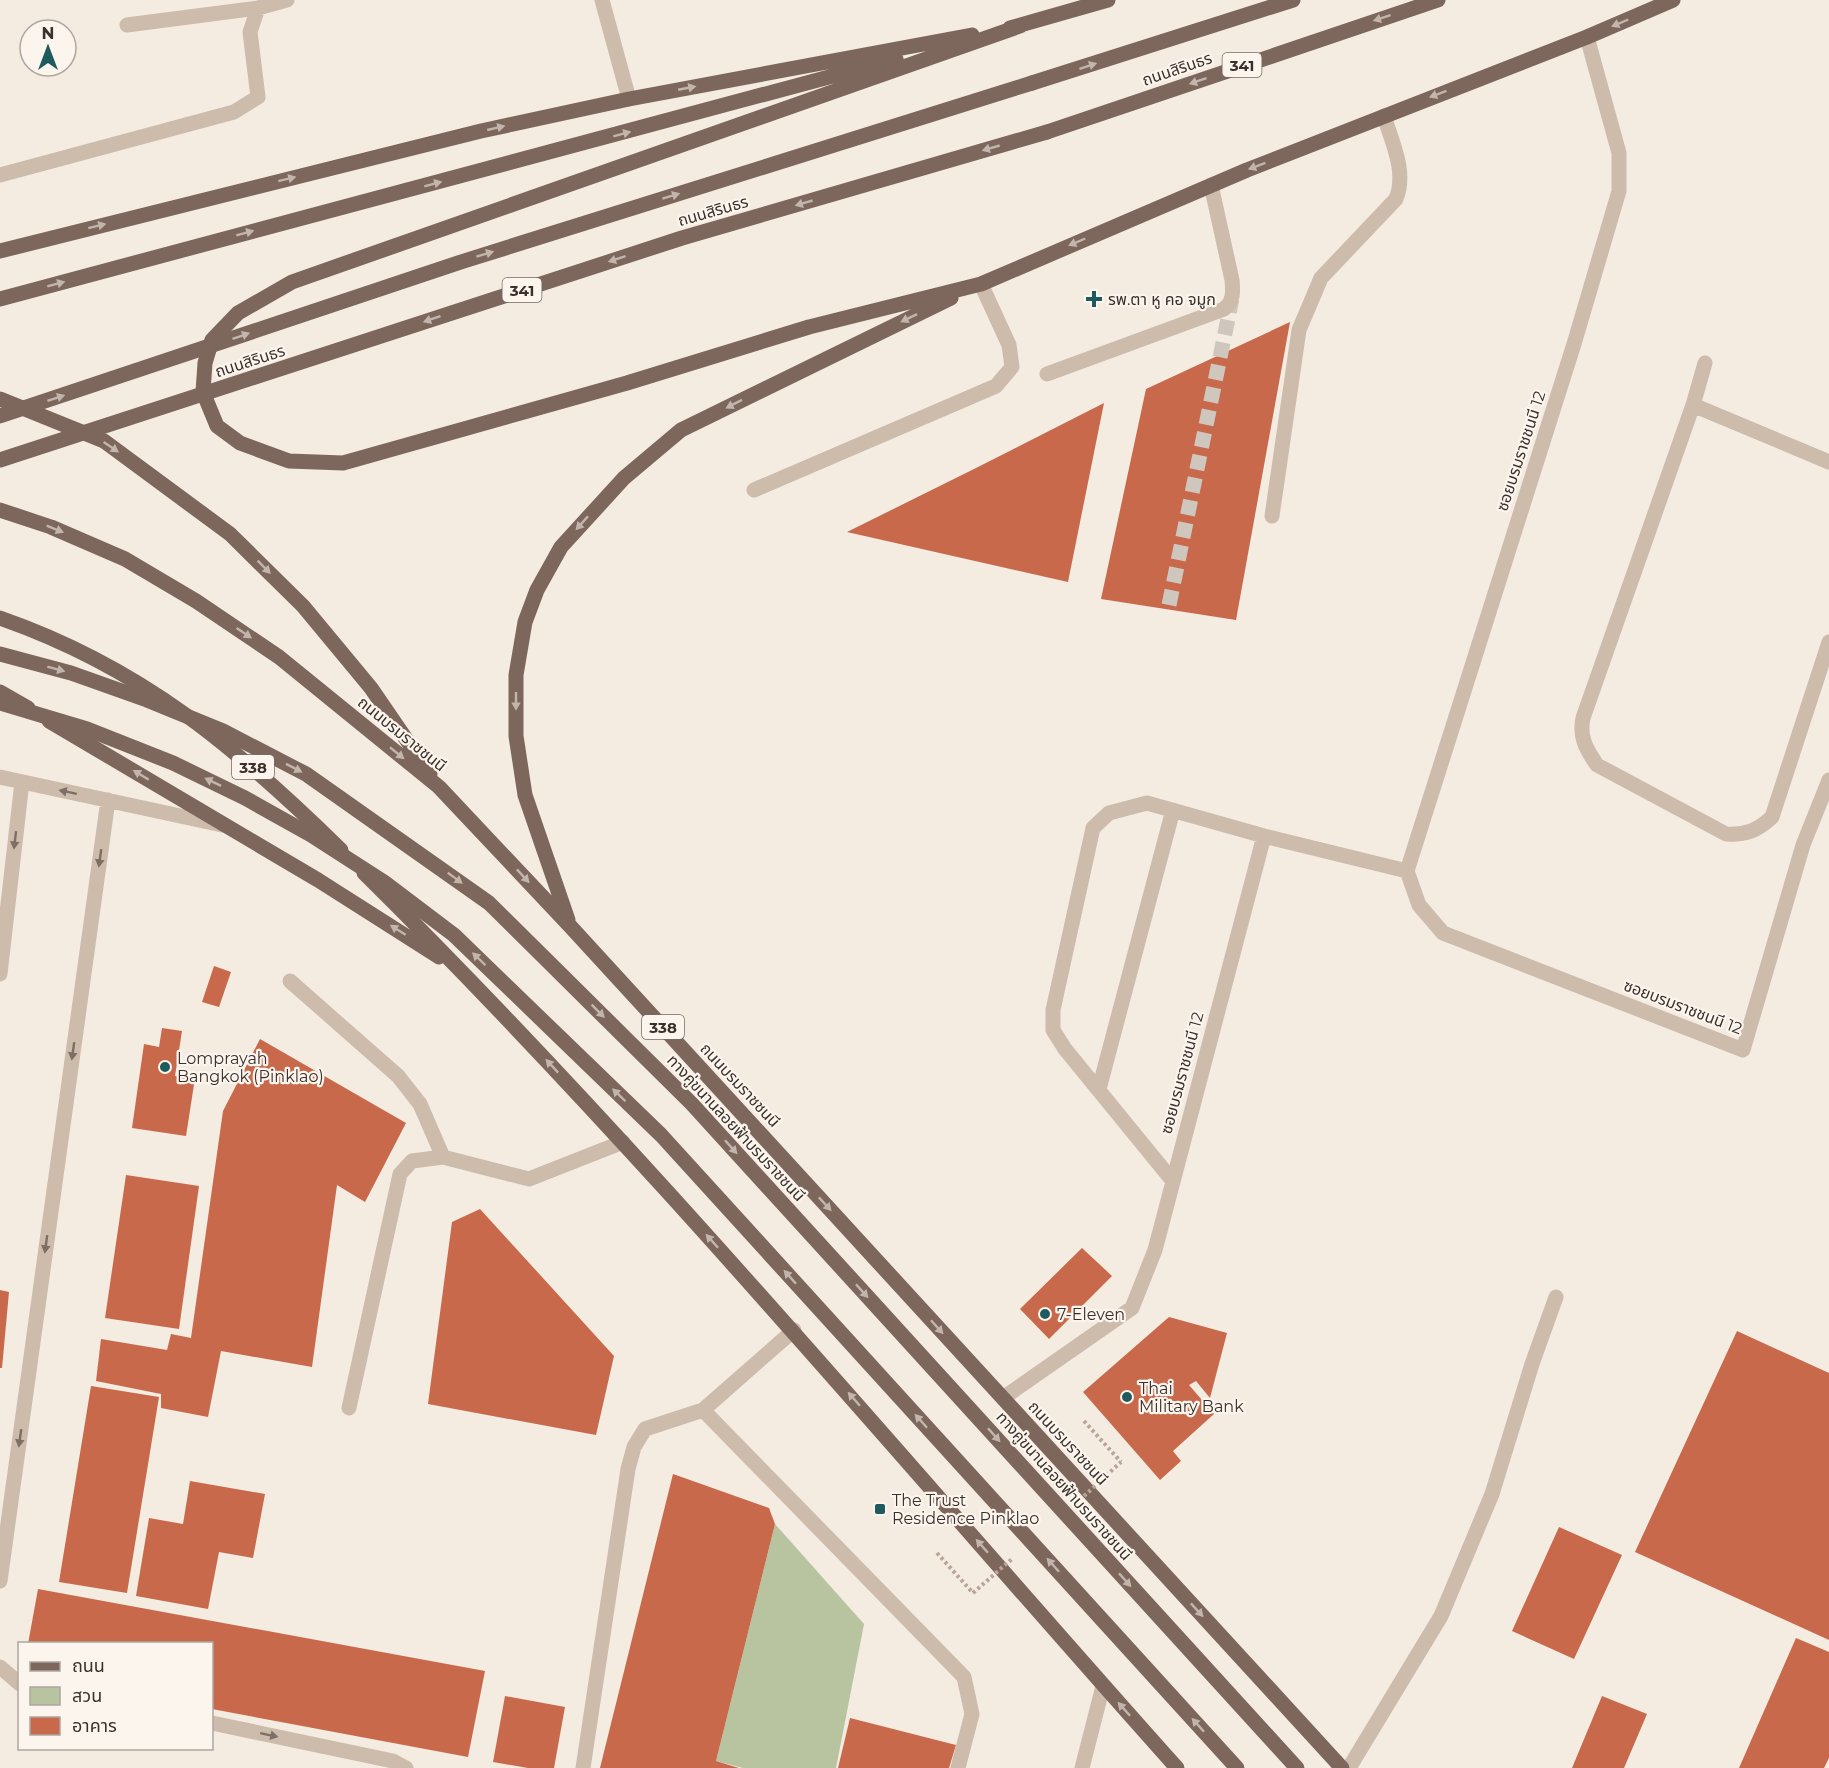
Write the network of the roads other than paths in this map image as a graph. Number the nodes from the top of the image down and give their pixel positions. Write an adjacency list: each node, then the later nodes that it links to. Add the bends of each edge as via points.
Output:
1 (287, 0): 7 (street)
2 (602, 0): 11 (street)
3 (1108, 0): 9 (main road)
4 (1293, 0): 22 (main road, one-way to 4, bridge, via 464,261)
5 (1438, 0): 23 (main road, ถนนสิรินธร / 341, one-way to 23, bridge, via 1047,132 682,238)
6 (1673, 0): 10 (main road, one-way to 10)
7 (258, 8): 8 (street); 13 (street, via 250,32 258,97 234,112)
8 (127, 25)
9 (1020, 26): 11 (main road, one-way to 9); 16 (main road, via 292,282 238,313 212,340 203,392 217,426 240,443 289,461 343,463 809,327); 17 (main road, one-way to 9)
10 (1587, 37): 12 (main road, one-way to 12); 41 (street, ซอยบรมราชชนนี 12, via 1619,153 1619,191)
11 (629, 99): 15 (main road, one-way to 11, via 330,168)
12 (1384, 116): 14 (main road, one-way to 14); 27 (street, via 1400,170 1400,188 1396,199 1321,278 1299,330)
13 (0, 175)
14 (1211, 185): 16 (main road, one-way to 16); 19 (street, via 1232,280 1229,304)
15 (0, 251)
16 (981, 284): 25 (street, via 1009,345 1012,368 996,386); 42 (main road, one-way to 42, via 681,430 624,478 561,547 537,590 525,622 516,675 516,736 525,795)
17 (0, 299)
18 (1705, 363): 21 (street)
19 (1047, 375)
20 (0, 399): 36 (main road, one-way to 36, via 104,441 230,534 303,606 364,679)
21 (1693, 405): 24 (street); 29 (street, via 1583,718 1581,732 1586,750 1597,765 1726,834 1744,835 1760,828 1772,817)
22 (0, 416)
23 (0, 460)
24 (1829, 462)
25 (754, 490)
26 (0, 510): 36 (main road, ถนนบรมราชชนนี / 338, one-way to 36, via 51,527 125,560 196,601 279,657)
27 (1272, 516)
28 (0, 618): 43 (main road, 338, via 35,630 110,667 170,702 230,746)
29 (1829, 642)
30 (0, 654): 66 (main road, ทางคู่ขนานลอยฟ้าบรมราชชนนี, one-way to 66, bridge, via 71,673 223,731 306,774 489,903 692,1104)
31 (0, 692): 39 (main road, one-way to 31)
32 (0, 703): 65 (main road, one-way to 32, bridge, via 661,1135 454,935 384,882 245,798 173,763 87,729)
33 (0, 777): 35 (street)
34 (1829, 780): 41 (street, ซอยบรมราชชนนี 12, via 1803,845 1743,1050 1443,933 1419,905)
35 (22, 782): 37 (street, one-way to 35); 44 (street, one-way to 44)
36 (439, 787): 42 (main road, ถนนบรมราชชนนี / 338, one-way to 42)
37 (108, 800): 39 (street); 55 (street, one-way to 55)
38 (1173, 810): 40 (street); 46 (street); 46 (street, via 1147,802 1109,813 1093,828 1053,1010 1053,1030)
39 (227, 826): 43 (main road, one-way to 39)
40 (1264, 836): 41 (street); 49 (street, ซอยบรมราชชนนี 12)
41 (1407, 871)
42 (570, 926): 52 (main road, ถนนบรมราชชนนี / 338, one-way to 52)
43 (465, 973): 47 (main road, 338, one-way to 43)
44 (0, 974)
45 (290, 981): 48 (street, via 398,1076 420,1104)
46 (1099, 1089): 49 (street)
47 (623, 1142): 48 (street, via 529,1179); 51 (main road, 338, one-way to 47)
48 (443, 1157): 53 (street, via 412,1161 400,1174)
49 (1172, 1180): 52 (street, ซอยบรมราชชนนี 12, via 1155,1251 1132,1308)
50 (1556, 1298): 68 (street, via 1492,1494 1441,1616)
51 (794, 1330): 54 (street); 58 (main road, one-way to 51)
52 (1003, 1398): 67 (main road, ถนนบรมราชชนนี, one-way to 67)
53 (349, 1408)
54 (703, 1410): 61 (street, via 645,1429 634,1447); 62 (street, via 964,1677 972,1714)
55 (0, 1581)
56 (0, 1667): 57 (street)
57 (18, 1682)
58 (1103, 1686): 63 (street); 64 (main road, one-way to 58)
59 (213, 1723): 60 (street, one-way to 60, via 393,1761)
60 (406, 1768)
61 (583, 1768)
62 (958, 1768)
63 (1082, 1768)
64 (1177, 1768)
65 (1238, 1768)
66 (1297, 1768)
67 (1342, 1768)
68 (1349, 1768)

